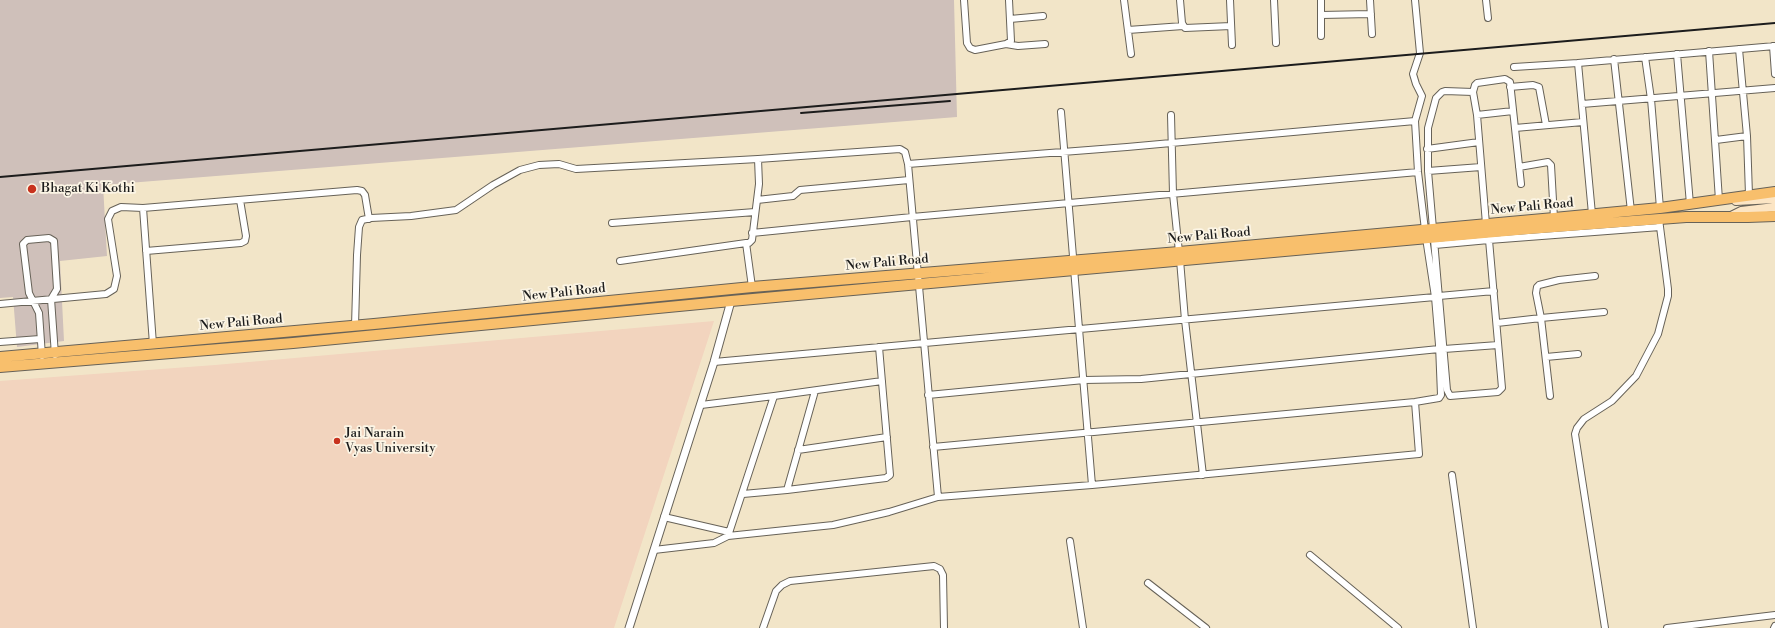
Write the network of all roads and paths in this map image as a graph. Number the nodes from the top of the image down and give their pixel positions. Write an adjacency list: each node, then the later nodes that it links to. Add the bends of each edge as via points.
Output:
1 (964, 0): 22 (street, via 967,42 970,48 975,50)
2 (1009, 0): 15 (street)
3 (1124, 0): 18 (street)
4 (1180, 0): 16 (street)
5 (1230, 0): 17 (street)
6 (1274, 0): 21 (street)
7 (1321, 0): 12 (street)
8 (1370, 0): 11 (street)
9 (1416, 0): 48 (street, via 1420,53 1413,74 1422,96)
10 (1486, 0): 14 (street)
11 (1371, 14): 12 (street); 19 (street)
12 (1321, 15): 20 (street)
13 (1043, 16): 15 (street)
14 (1488, 18)
15 (1010, 19): 22 (street, via 1012,37)
16 (1183, 26): 17 (street); 18 (street)
17 (1232, 26): 24 (street)
18 (1128, 30): 28 (street)
19 (1372, 34)
20 (1321, 36)
21 (1276, 43)
22 (1006, 44): 23 (street)
23 (1045, 44)
24 (1232, 45)
25 (1774, 46): 26 (street); 34 (street)
26 (1739, 49): 27 (street); 37 (street)
27 (1709, 51): 29 (street); 39 (street)
28 (1131, 54)
29 (1677, 54): 30 (street); 40 (street)
30 (1645, 57): 31 (street); 41 (street)
31 (1614, 60): 32 (street); 42 (street)
32 (1578, 62): 33 (street); 43 (street)
33 (1514, 67)
34 (1775, 74)
35 (1510, 87): 38 (street, via 1507,79 1481,82 1475,85); 44 (street); 50 (street, via 1539,87)
36 (1775, 88): 37 (street)
37 (1744, 91): 39 (street); 52 (street)
38 (1473, 92): 47 (street); 56 (street, via 1445,91 1438,95 1428,122)
39 (1713, 93): 40 (street); 53 (street)
40 (1681, 96): 41 (street); 74 (street)
41 (1650, 98): 42 (street); 84 (street)
42 (1618, 101): 43 (street); 77 (street)
43 (1582, 104): 49 (street)
44 (1513, 111): 47 (street); 51 (street)
45 (1061, 112): 57 (street)
46 (1171, 115): 55 (street)
47 (1477, 115): 54 (street)
48 (1416, 121): 55 (street); 63 (street)
49 (1583, 122): 50 (street); 79 (street)
50 (1546, 125): 51 (street)
51 (1515, 128): 61 (street)
52 (1747, 136): 53 (street); 68 (street)
53 (1716, 140): 69 (street)
54 (1479, 142): 56 (street); 60 (street)
55 (1170, 143): 57 (street); 67 (street)
56 (1427, 149): 62 (street)
57 (1064, 152): 59 (street); 73 (street)
58 (758, 159): 59 (street, via 900,149 905,152); 72 (street); 85 (street, via 576,169 559,164 539,165 520,170 456,210)
59 (908, 164): 64 (street)
60 (1481, 167): 62 (street); 87 (street)
61 (1519, 167): 65 (street); 83 (street, via 1548,162 1551,165)
62 (1428, 171): 89 (street)
63 (1418, 172): 67 (street); 89 (street)
64 (909, 180): 72 (street, via 800,190 793,196); 81 (street)
65 (1521, 184)
66 (1775, 192): 68 (highway, New Pali Road)
67 (1173, 194): 73 (street); 93 (street)
68 (1749, 195): 69 (highway, New Pali Road)
69 (1723, 199): 70 (main road); 74 (highway, New Pali Road)
70 (1775, 199)
71 (240, 200): 76 (street); 85 (street, via 357,190 365,195); 92 (street, via 245,241)
72 (757, 200): 78 (street)
73 (1068, 203): 81 (street); 95 (street)
74 (1690, 204): 84 (highway, New Pali Road)
75 (1775, 207): 82 (main road, via 1741,211)
76 (143, 208): 92 (street); 101 (street, via 121,207 112,211 108,220 117,276 114,289 106,294)
77 (1631, 211): 79 (highway, New Pali Road); 84 (highway, New Pali Road)
78 (755, 212): 86 (street); 88 (street)
79 (1592, 214): 83 (highway, New Pali Road)
80 (1775, 216): 82 (highway, New Pali Road)
81 (912, 217): 88 (street); 97 (street)
82 (1729, 217): 84 (highway, New Pali Road)
83 (1554, 218): 87 (highway, New Pali Road)
84 (1660, 218): 89 (highway, New Pali Road); 90 (street); 159 (street, via 1668,296 1658,334 1636,376 1612,401 1584,419 1575,434)
85 (369, 219): 109 (street, via 362,220 359,227)
86 (612, 223)
87 (1486, 224): 89 (highway, New Pali Road)
88 (752, 233): 91 (street, via 751,241)
89 (1431, 236): 90 (street); 93 (highway, New Pali Road); 100 (street); 100 (street)
90 (1489, 240): 99 (street)
91 (746, 243): 94 (street); 98 (street)
92 (146, 251): 114 (street)
93 (1179, 256): 95 (highway, New Pali Road); 107 (street)
94 (620, 261)
95 (1074, 265): 97 (highway, New Pali Road); 110 (street)
96 (1595, 276): 106 (street, via 1539,285 1536,293)
97 (917, 279): 98 (highway, New Pali Road); 103 (highway, New Pali Road); 113 (street)
98 (752, 287): 109 (highway, New Pali Road)
99 (1494, 291): 100 (street); 108 (street)
100 (1437, 297): 107 (street); 117 (street)
101 (51, 299): 102 (street); 102 (street, via 57,289 54,241 49,238 26,240 23,244 29,293); 120 (street)
102 (33, 301): 104 (street); 111 (street, via 39,313)
103 (731, 301): 120 (highway, New Pali Road, via 293,343); 123 (street)
104 (0, 304)
105 (1604, 312): 106 (street)
106 (1541, 318): 108 (street); 121 (street)
107 (1185, 320): 110 (street); 125 (street)
108 (1497, 323): 115 (street)
109 (355, 326): 114 (highway, New Pali Road)
110 (1080, 330): 113 (street); 126 (street)
111 (40, 339): 112 (street); 122 (street)
112 (0, 342)
113 (923, 343): 116 (street); 129 (street)
114 (153, 344): 120 (highway, New Pali Road)
115 (1498, 345): 117 (street); 117 (street, via 1501,390 1450,396)
116 (879, 348): 123 (street); 127 (street)
117 (1442, 349): 125 (street); 132 (street, via 1441,395 1436,400)
118 (1578, 354): 121 (street)
119 (0, 357): 122 (highway, New Pali Road)
120 (55, 357): 122 (highway, New Pali Road)
121 (1546, 357): 131 (street)
122 (42, 359): 124 (highway, New Pali Road)
123 (714, 362): 133 (street)
124 (0, 367)
125 (1192, 374): 126 (street, via 1141,379); 134 (street)
126 (1084, 380): 129 (street); 135 (street)
127 (882, 381): 128 (street); 136 (street)
128 (815, 390): 130 (street); 138 (street)
129 (928, 395): 137 (street)
130 (774, 396): 133 (street); 143 (street)
131 (1550, 396)
132 (1415, 402): 134 (street); 139 (street, via 1419,454)
133 (701, 405): 145 (street)
134 (1196, 422): 135 (street); 139 (street)
135 (1088, 433): 137 (street); 141 (street)
136 (887, 437): 138 (street); 142 (street, via 891,470 886,478)
137 (933, 447): 144 (street)
138 (798, 450): 142 (street)
139 (1203, 475): 141 (street)
140 (1452, 475): 158 (street)
141 (1092, 485): 144 (street)
142 (787, 490): 143 (street)
143 (743, 494): 146 (street)
144 (938, 497): 146 (street, via 833,525)
145 (664, 517): 146 (street); 148 (street)
146 (729, 534): 148 (street, via 714,543)
147 (1070, 541): 155 (street)
148 (654, 550): 152 (street)
149 (1310, 555): 157 (street)
150 (1148, 583): 156 (street)
151 (1775, 615): 160 (street)
152 (629, 628)
153 (763, 628): 154 (street, via 776,592 782,585 790,582 934,566 940,569 943,575)
154 (944, 628)
155 (1083, 628)
156 (1206, 628)
157 (1398, 628)
158 (1473, 628)
159 (1605, 628)
160 (1668, 628)

